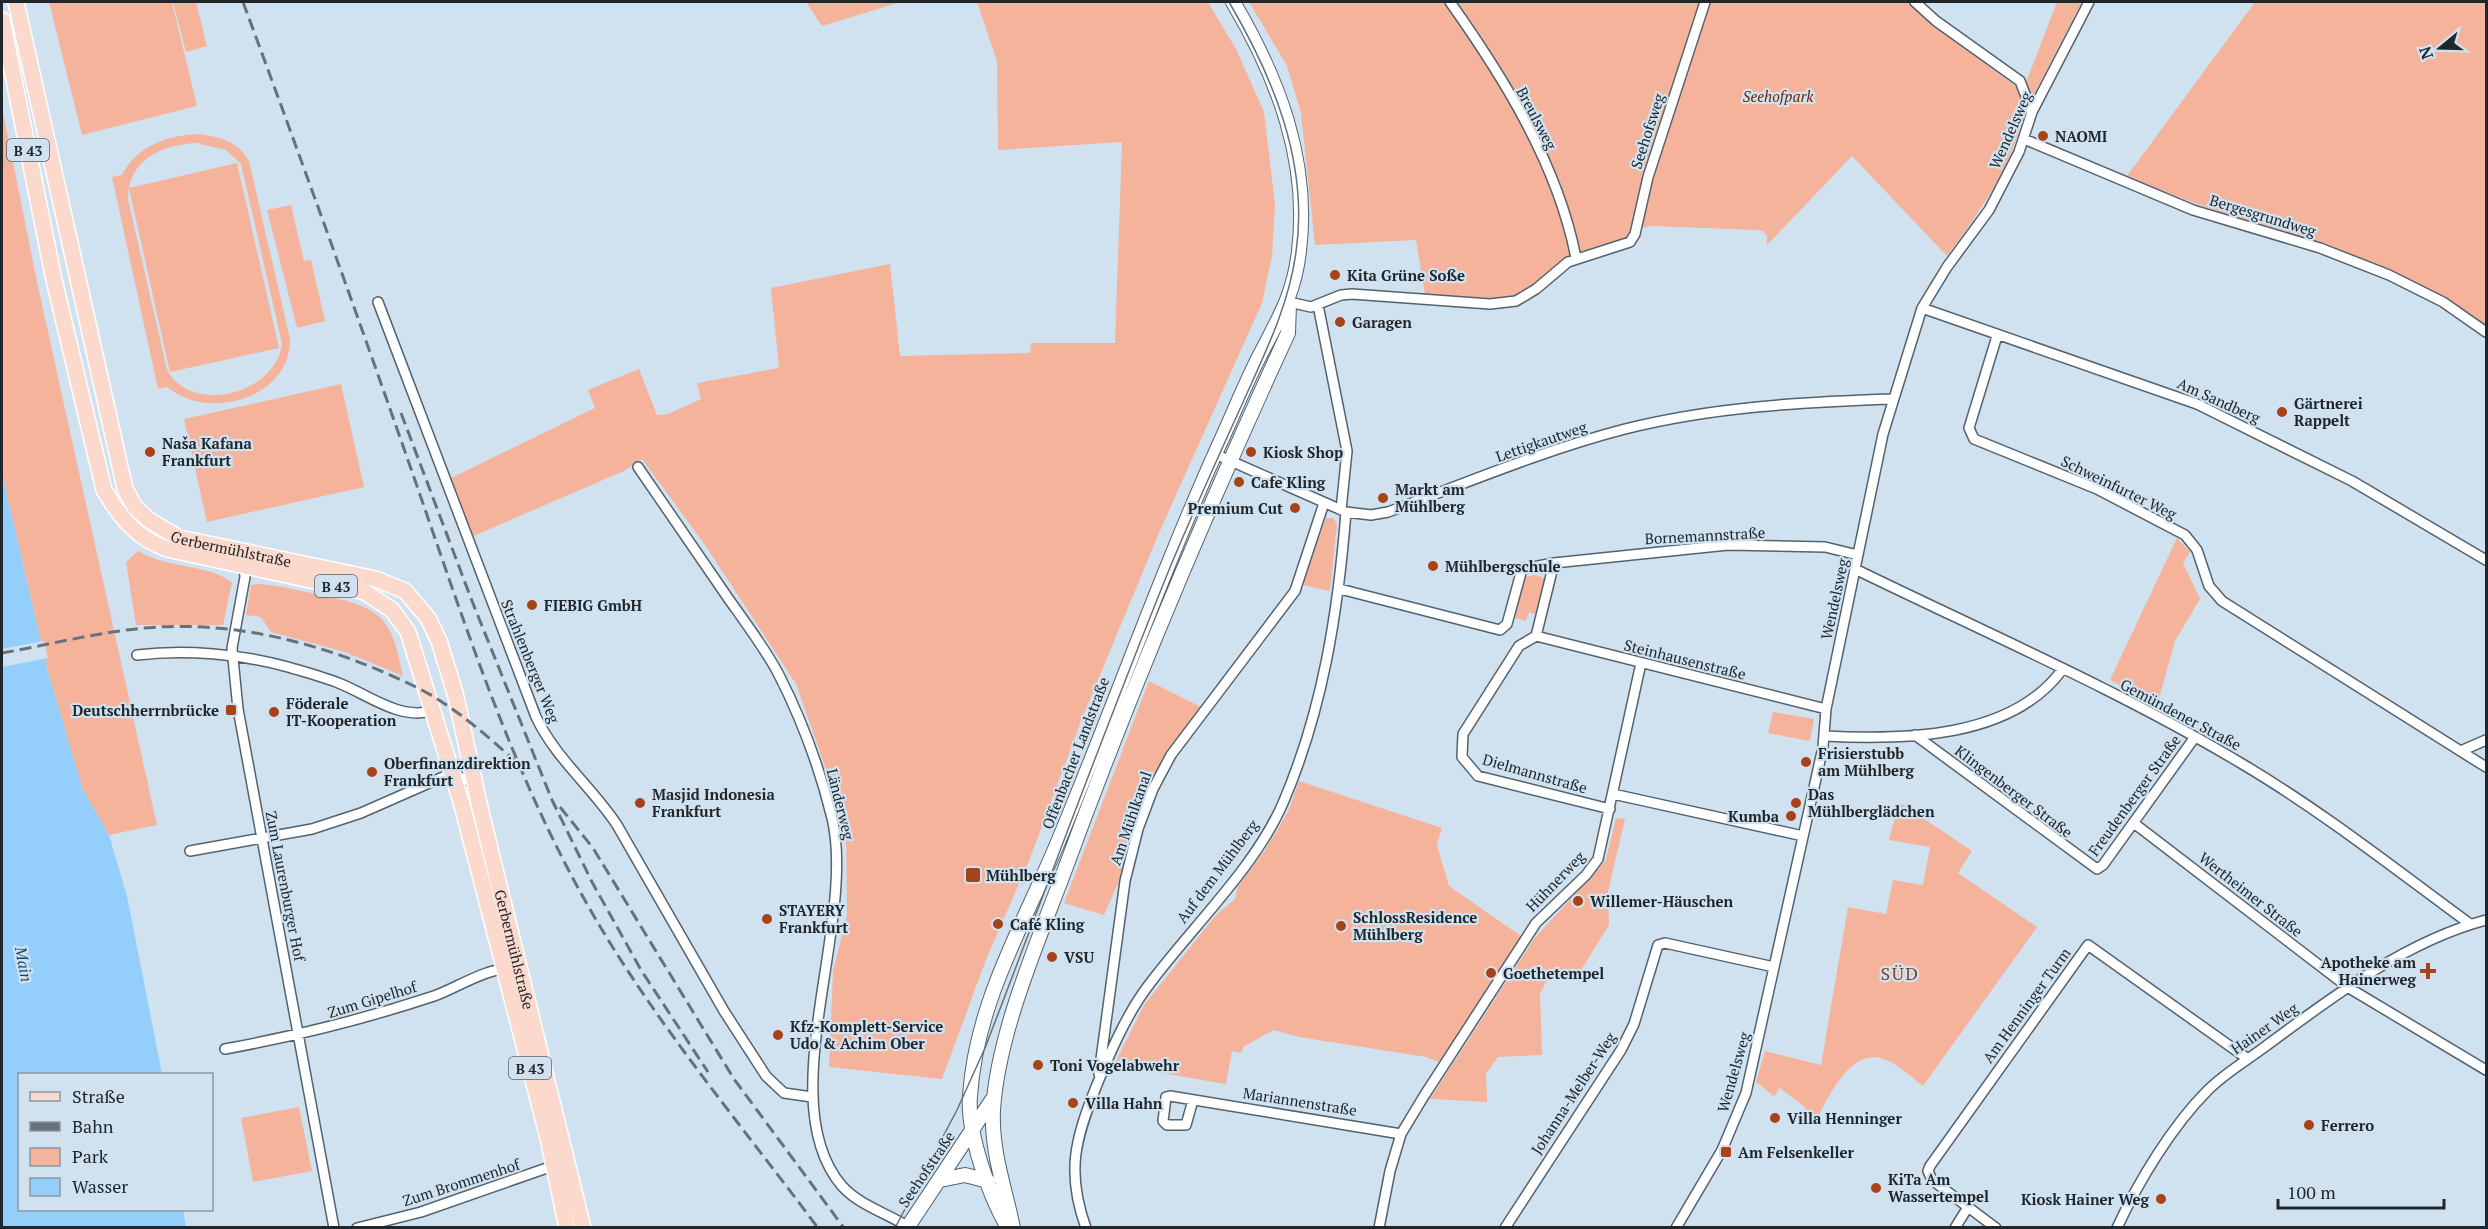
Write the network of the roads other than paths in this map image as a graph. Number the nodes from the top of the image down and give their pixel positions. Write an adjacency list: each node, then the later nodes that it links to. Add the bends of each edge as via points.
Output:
1 (16, 2): 23 (main road, Gerbermühlstraße / B 43, via 125,489 135,507 164,531)
2 (1233, 2): 12 (main road, Offenbacher Landstraße, via 1280,94 1296,157 1300,236)
3 (1450, 2): 10 (street, Breulsweg, via 1495,70 1532,138 1564,207)
4 (1705, 2): 10 (street, Seehofsweg, via 1648,177 1635,234 1630,242)
5 (1915, 2): 8 (street, via 2020,81)
6 (2090, 2): 8 (street, Wendelsweg)
7 (2, 20): 27 (main road, Gerbermühlstraße / B 43, via 54,280 104,490 130,527 150,543)
8 (2032, 112): 9 (street, Wendelsweg)
9 (2024, 139): 14 (street, Wendelsweg, via 1989,210); 15 (street, Bergesgrundweg, via 2193,210 2320,248 2389,275)
10 (1576, 258): 13 (street, via 1516,301 1490,304 1352,294)
11 (378, 302): 68 (street, Strahlenberger Weg, via 546,738 617,825 766,1076 784,1093)
12 (1288, 302): 13 (street); 18 (main road, Offenbacher Landstraße); 19 (main road, Offenbacher Landstraße, via 1288,333)
13 (1318, 305): 22 (street, Auf dem Mühlberg, via 1347,451)
14 (1922, 308): 16 (street, Am Sandberg); 17 (street, Wendelsweg)
15 (2487, 332)
16 (1997, 336): 25 (street, Am Sandberg, via 2206,408 2352,481); 43 (street, Schweinfurter Weg, via 1969,428 1974,439 2097,489 2185,535 2197,550 2209,586 2222,601)
17 (1892, 399): 22 (street, Lettigkautweg, via 1746,407 1661,421 1572,445 1388,512 1371,515); 24 (street, Wendelsweg)
18 (1215, 454): 19 (street, Lettigkautweg); 54 (main road, Offenbacher Landstraße)
19 (1229, 462): 21 (street, Lettigkautweg); 55 (main road, Offenbacher Landstraße, via 1084,814)
20 (638, 467): 68 (street, Länderweg, via 777,672 802,728 832,817 837,847 837,895)
21 (1324, 503): 22 (street, Lettigkautweg); 66 (street, Am Mühlkanal, via 1295,591 1171,755 1153,789 1125,881)
22 (1344, 511): 29 (street, Auf dem Mühlberg)
23 (239, 551): 27 (street); 32 (main road, Gerbermühlstraße / B 43, via 392,584 419,604)
24 (1858, 555): 26 (street, Bornemannstraße, via 1825,547 1728,546); 28 (street, Wendelsweg)
25 (2487, 560)
26 (1554, 563): 29 (street, Bornemannstraße, via 1522,569 1503,629); 31 (street)
27 (246, 566): 30 (main road, Gerbermühlstraße / B 43, via 365,592 392,610); 34 (street, Zum Laurenburger Hof)
28 (1855, 568): 36 (street, Gemündener Straße); 37 (street, Wendelsweg)
29 (1340, 589): 66 (street, Auf dem Mühlberg, via 1313,719 1282,804 1254,852 1140,998)
30 (408, 632): 32 (main road, via 418,624); 38 (main road, Gerbermühlstraße / B 43)
31 (1536, 636): 35 (street, Steinhausenstraße); 48 (street, Dielmannstraße, via 1519,646 1463,734 1462,757 1478,776)
32 (439, 641): 46 (main road, Gerbermühlstraße / B 43, via 455,693)
33 (137, 655): 34 (street, via 180,652)
34 (232, 657): 38 (street, via 286,666 400,711); 51 (street, Zum Laurenburger Hof)
35 (1641, 663): 37 (street, Steinhausenstraße); 47 (street, Hühnerweg)
36 (2062, 670): 39 (street, via 2046,690 2024,705 1959,729); 41 (street, Gemündener Straße)
37 (1826, 709): 40 (street, Wendelsweg)
38 (431, 711): 45 (main road, Gerbermühlstraße / B 43)
39 (1915, 735): 40 (street); 53 (street, Klingenberger Straße)
40 (1825, 736): 50 (street, Wendelsweg)
41 (2195, 737): 49 (street, Freudenberger Straße); 57 (street, Gemündener Straße, via 2315,810)
42 (2487, 740): 43 (street)
43 (2463, 750): 44 (street, Schweinfurter Weg)
44 (2487, 767)
45 (452, 773): 46 (street); 51 (street, via 362,813); 59 (main road, Gerbermühlstraße / B 43)
46 (474, 784): 60 (main road, Gerbermühlstraße / B 43)
47 (1613, 794): 48 (street, Hühnerweg); 50 (street)
48 (1610, 809): 71 (street, Hühnerweg, via 1595,865 1536,923)
49 (2135, 824): 53 (street, Freudenberger Straße); 61 (street, Wertheimer Straße)
50 (1803, 836): 58 (street, Wendelsweg)
51 (262, 840): 52 (street); 62 (street, Zum Laurenburger Hof)
52 (190, 851)
53 (2097, 869)
54 (1031, 901): 55 (main road, via 1044,901); 70 (main road, Offenbacher Landstraße, via 980,1028 970,1098)
55 (1050, 909): 67 (main road, Offenbacher Landstraße, via 1002,1051)
56 (2487, 920): 57 (street, Hainer Weg)
57 (2470, 924): 61 (street, Hainer Weg, via 2414,949)
58 (1774, 967): 86 (street, Johanna-Melber-Weg, via 1665,943 1658,945 1634,1024 1621,1050); 87 (street, Wendelsweg, via 1740,1108 1722,1150)
59 (504, 969): 60 (street); 62 (street, Zum Gipelhof, via 416,1002); 72 (main road, Gerbermühlstraße / B 43)
60 (522, 978): 73 (main road, Gerbermühlstraße / B 43)
61 (2349, 988): 64 (street, Hainer Weg); 65 (street, Wertheimer Straße)
62 (299, 1035): 63 (street, Zum Gipelhof); 77 (street, Zum Laurenburger Hof)
63 (225, 1049)
64 (2248, 1059): 76 (street, Am Henninger Turm, via 2088,945 1929,1166 1932,1180); 90 (street, Hainer Weg, via 2209,1089 2193,1107 2151,1167)
65 (2487, 1070)
66 (1098, 1082): 84 (street, Auf dem Mühlberg, via 1076,1143 1076,1194)
67 (995, 1095): 70 (main road, Seehofstraße); 83 (main road, Offenbacher Landstraße, via 996,1151)
68 (812, 1097): 81 (street, Länderweg, via 821,1151 830,1170 857,1199)
69 (1193, 1100): 71 (street, Mariannenstraße)
70 (973, 1129): 74 (main road, Seehofstraße); 75 (main road, Offenbacher Landstraße)
71 (1401, 1134): 85 (street, Hühnerweg)
72 (555, 1167): 73 (street); 78 (street, Zum Brommenhof, via 421,1212); 79 (main road, Gerbermühlstraße / B 43)
73 (572, 1177): 80 (main road, Gerbermühlstraße / B 43)
74 (940, 1180): 75 (main road, via 965,1175); 81 (main road, Seehofstraße)
75 (988, 1181): 82 (main road, Offenbacher Landstraße)
76 (1968, 1207): 88 (street); 89 (street, Am Henninger Turm)
77 (334, 1227)
78 (357, 1227)
79 (567, 1227)
80 (583, 1227)
81 (907, 1227)
82 (1008, 1227)
83 (1012, 1227)
84 (1086, 1227)
85 (1379, 1227)
86 (1505, 1227)
87 (1676, 1227)
88 (1955, 1227)
89 (1996, 1227)
90 (2117, 1227)

